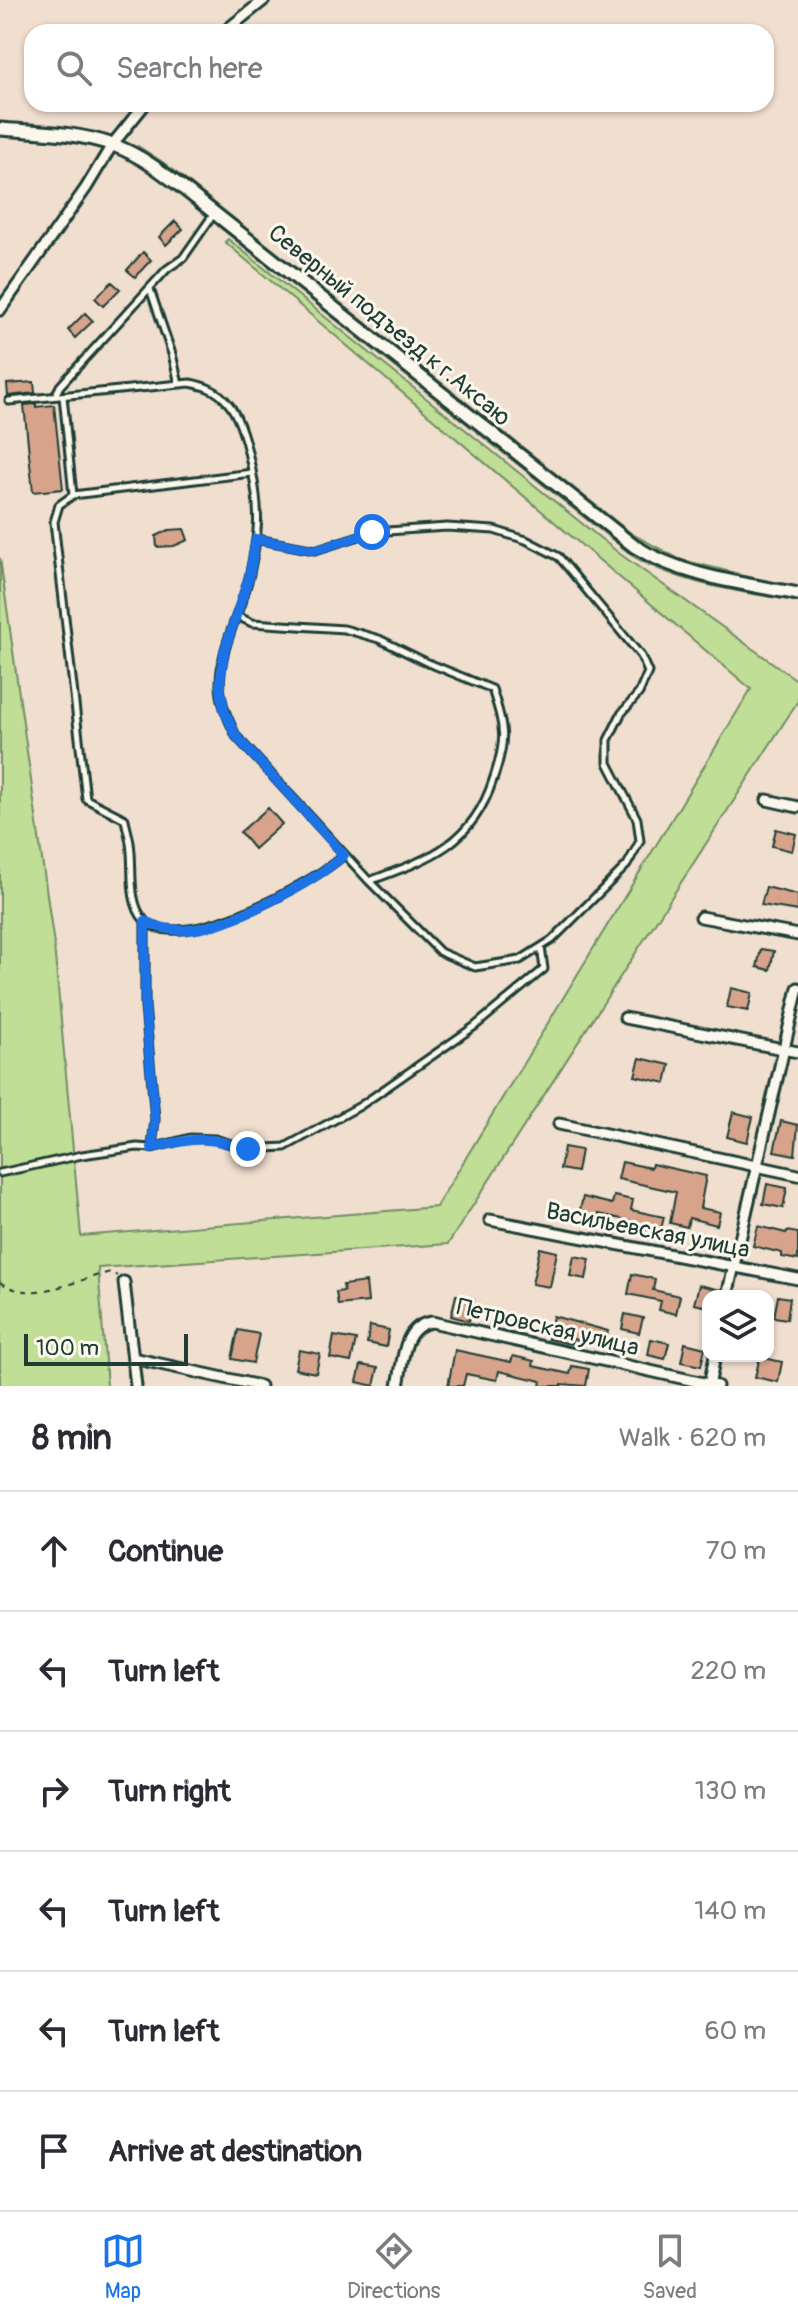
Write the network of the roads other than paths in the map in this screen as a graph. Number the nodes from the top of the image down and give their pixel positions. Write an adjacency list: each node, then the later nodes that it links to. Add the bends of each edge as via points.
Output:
1 (264, 0): 2 (street)
2 (234, 24)
3 (139, 112): 5 (street)
4 (0, 129): 5 (street, Северный подъезд к г.Аксаю, via 64,134)
5 (112, 145): 6 (street, Северный подъезд к г.Аксаю, via 151,164); 8 (street)
6 (214, 213): 7 (lane, via 183,258); 16 (street, Северный подъезд к г.Аксаю, via 634,546 676,568)
7 (150, 288): 9 (lane); 11 (lane)
8 (0, 310)
9 (179, 384): 10 (lane); 13 (lane, via 210,388 227,402 240,421)
10 (63, 396): 11 (lane); 14 (lane)
11 (55, 397): 12 (lane)
12 (9, 401)
13 (252, 473): 14 (lane); 15 (lane)
14 (73, 495): 23 (lane, via 59,505 54,522 86,799 125,819 135,904)
15 (256, 539): 17 (lane); 25 (lane, via 315,550 372,532 494,530 559,557 641,656 648,672 608,740 608,763 637,819 640,841 627,865)
16 (798, 594)
17 (237, 616): 20 (lane, via 224,652 224,710 236,736); 21 (lane, via 252,623 344,629 379,639 492,689 505,747 485,806 462,836 412,866)
18 (767, 800): 19 (street)
19 (798, 807)
20 (344, 855): 21 (lane); 23 (lane, via 327,870 237,916 189,930 162,930)
21 (369, 881): 25 (lane, via 440,952 475,967 520,960)
22 (701, 917): 24 (street)
23 (145, 921): 31 (lane)
24 (798, 935)
25 (541, 947): 31 (lane, via 544,969 475,1026 360,1106 285,1147 248,1149 190,1138)
26 (798, 988): 28 (street)
27 (625, 1018): 28 (street)
28 (783, 1050): 29 (street); 32 (street)
29 (798, 1052)
30 (559, 1124): 32 (street)
31 (152, 1148): 33 (lane, via 82,1155)
32 (758, 1167): 34 (street); 36 (street)
33 (0, 1173)
34 (798, 1175)
35 (490, 1220): 36 (street, Васильевская улица)
36 (733, 1266): 37 (street, Васильевская улица); 39 (street)
37 (798, 1279)
38 (124, 1282): 40 (street)
39 (728, 1290)
40 (133, 1358): 42 (street); 43 (street)
41 (714, 1362): 45 (street)
42 (136, 1386)
43 (260, 1386)
44 (398, 1386): 45 (street, Петровская улица, via 407,1344 417,1326 441,1322)
45 (712, 1386)

